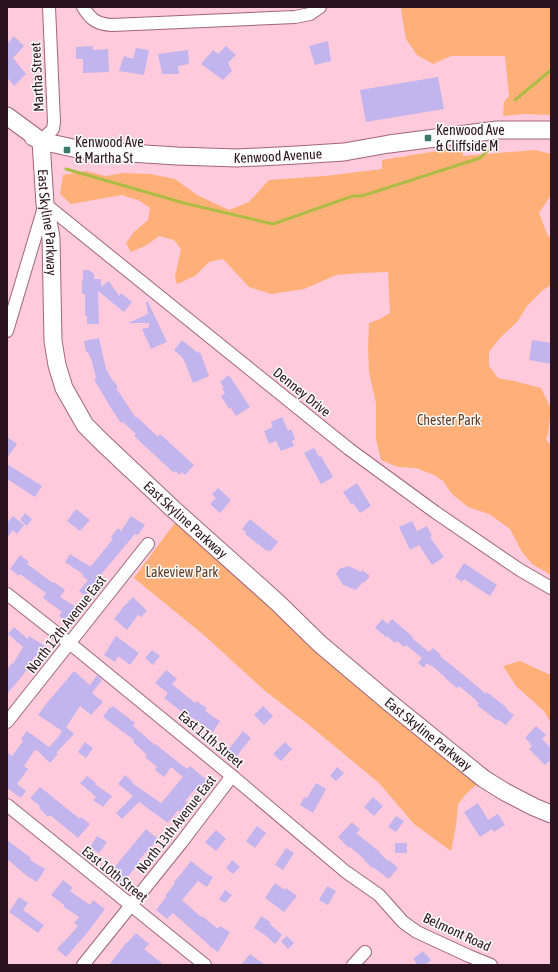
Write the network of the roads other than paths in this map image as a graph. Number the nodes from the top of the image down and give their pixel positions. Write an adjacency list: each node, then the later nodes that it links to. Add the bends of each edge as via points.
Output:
1 (49, 7): 7 (street, Martha Street, via 54,122 53,129)
2 (83, 7): 3 (street, via 94,21 112,26 295,18 310,14)
3 (320, 7)
4 (7, 116): 7 (street)
5 (7, 125): 7 (street, Kenwood Avenue)
6 (551, 130): 7 (street, Kenwood Avenue, via 497,130 344,152 237,158 111,153)
7 (41, 141): 8 (street, East Skyline Parkway)
8 (45, 204): 9 (street); 11 (street, Denney Drive, via 348,449 435,512); 17 (street, East Skyline Parkway, via 51,238 53,334 57,365 64,388 85,425 320,644 390,704 484,779)
9 (7, 331)
10 (148, 544): 13 (street, North 12th Avenue East)
11 (551, 588)
12 (7, 594): 13 (street, East 11th Street)
13 (70, 643): 14 (street, North 12th Avenue East); 15 (street, East 11th Street)
14 (7, 722)
15 (232, 776): 18 (street, North 13th Avenue East); 19 (street, East 11th Street, via 346,872 380,895)
16 (7, 805): 18 (street, East 10th Street)
17 (551, 814)
18 (131, 906): 22 (street, North 13th Avenue East); 23 (street, East 10th Street)
19 (392, 910): 21 (street, Belmont Road, via 417,932)
20 (365, 952): 24 (street)
21 (470, 961): 25 (street, Belmont Road)
22 (83, 965)
23 (205, 965)
24 (353, 965)
25 (491, 965)

